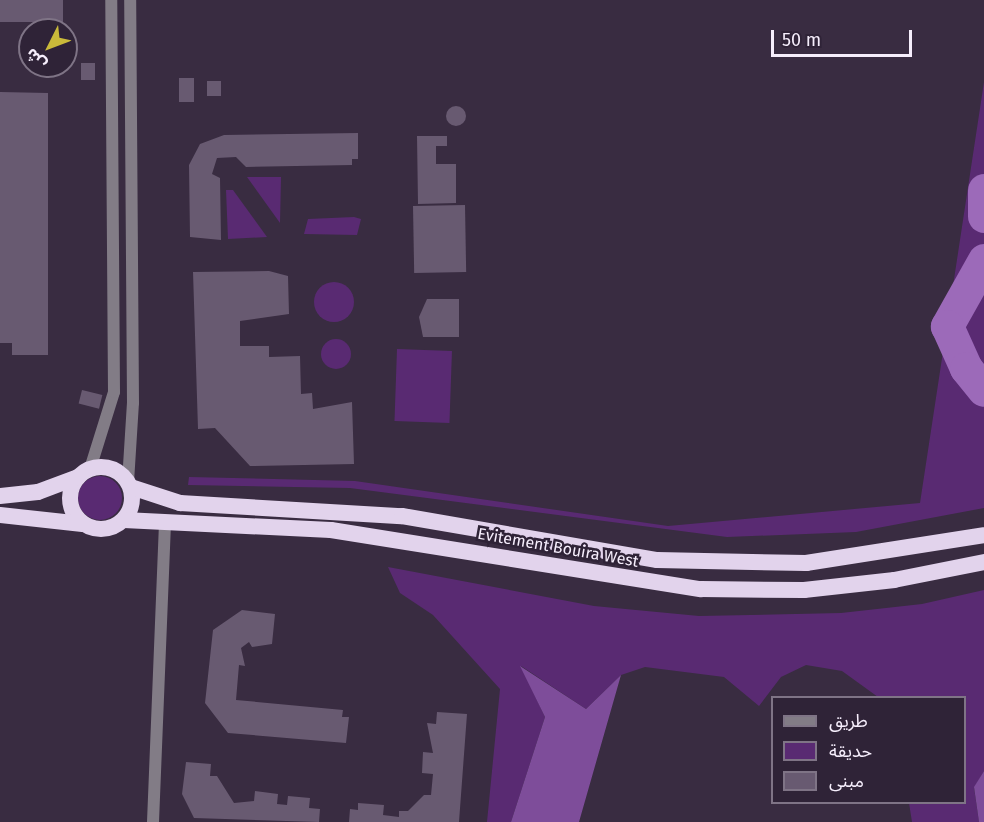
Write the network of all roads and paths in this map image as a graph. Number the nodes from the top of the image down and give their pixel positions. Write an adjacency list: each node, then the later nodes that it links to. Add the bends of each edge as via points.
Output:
1 (111, 0): 3 (street, via 114,392)
2 (130, 0): 4 (street, via 134,403)
3 (84, 473): 4 (highway, via 111,469); 5 (highway, via 38,492); 9 (highway, via 70,496)
4 (130, 484): 7 (highway, via 132,504); 10 (highway, Evitement Bouira West, via 180,503 402,516 657,560 806,563)
5 (0, 496)
6 (0, 515): 9 (highway)
7 (124, 520): 8 (highway, Evitement Bouira West); 9 (highway, via 105,529)
8 (165, 521): 11 (highway, Evitement Bouira West, via 404,538 712,590 804,590 894,580); 12 (street)
9 (83, 524)
10 (984, 535)
11 (984, 562)
12 (153, 822)

